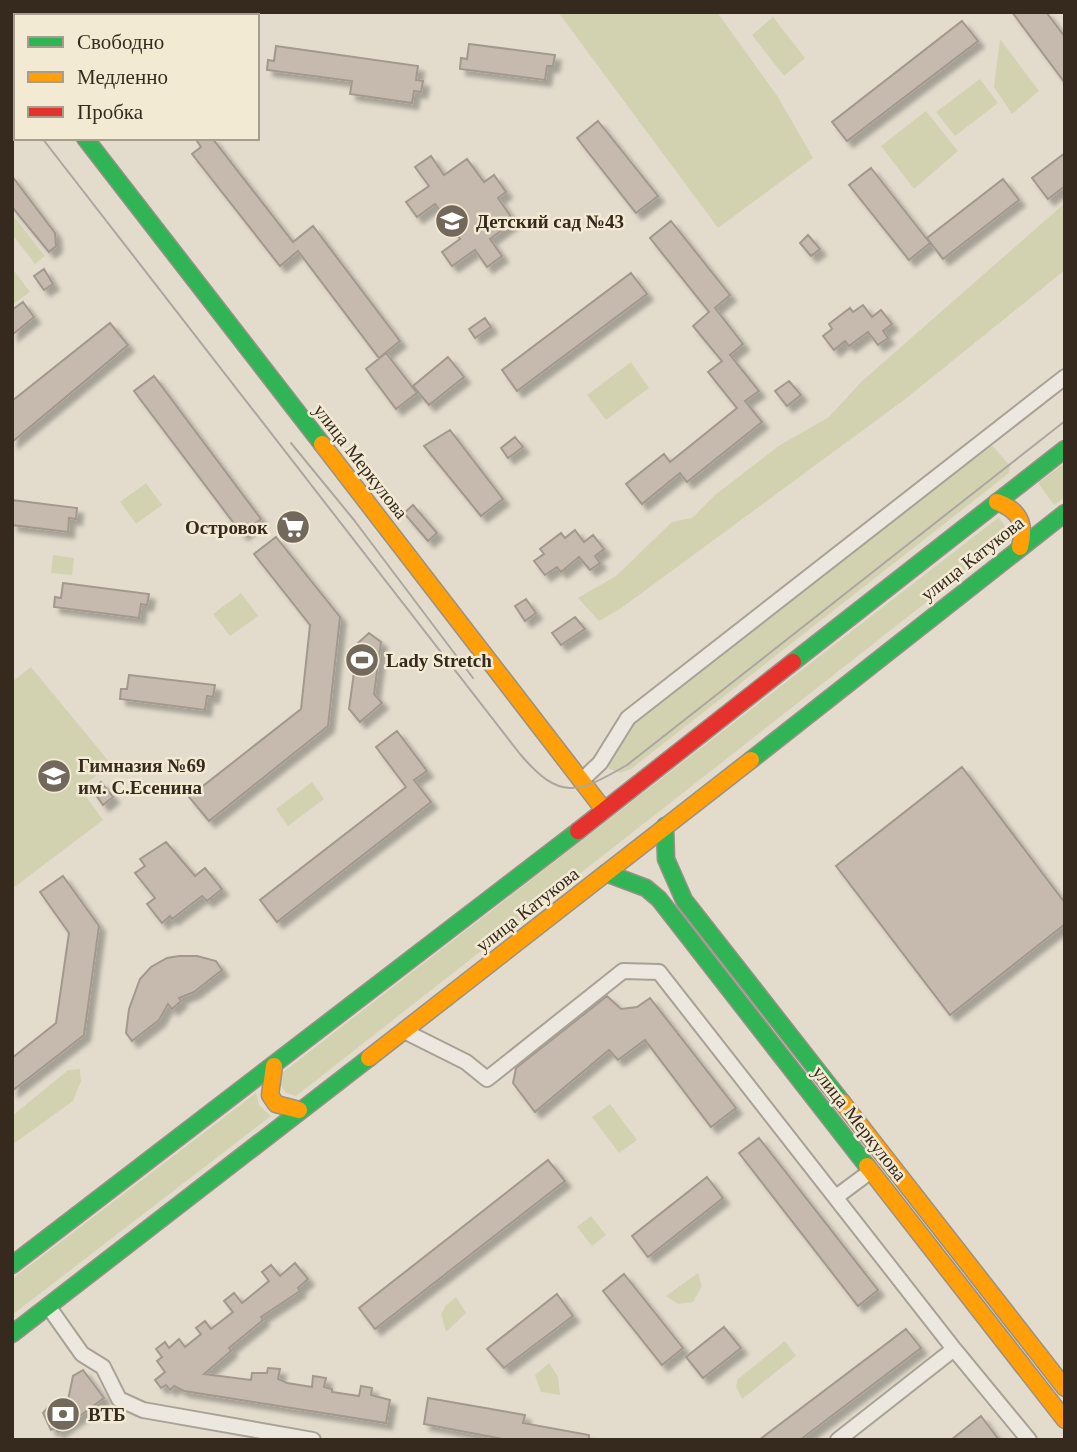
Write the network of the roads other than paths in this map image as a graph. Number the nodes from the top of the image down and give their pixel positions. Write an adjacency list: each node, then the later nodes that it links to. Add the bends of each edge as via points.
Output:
1 (87, 140): 7 (main road, улица Меркулова)
2 (1065, 377): 7 (street, via 628,718 600,764)
3 (1065, 449): 4 (main road, улица Катукова)
4 (997, 502): 6 (main road, via 1013,507 1022,517); 8 (main road, улица Катукова)
5 (1065, 513): 6 (main road, улица Катукова)
6 (1020, 547): 9 (main road, улица Катукова)
7 (581, 781): 8 (main road, улица Меркулова)
8 (604, 810): 12 (main road, улица Катукова)
9 (665, 826): 10 (main road, улица Катукова); 20 (main road, улица Меркулова, via 666,859 684,900)
10 (606, 873): 11 (main road, улица Катукова); 14 (main road, улица Меркулова, via 646,888 659,899)
11 (404, 1031): 13 (main road, улица Катукова); 15 (street, via 466,1062 487,1079 623,971 659,972)
12 (274, 1066): 13 (main road, via 270,1095 276,1104); 16 (main road, улица Катукова)
13 (299, 1110): 17 (main road, улица Катукова)
14 (871, 1171): 15 (street); 21 (main road, улица Меркулова)
15 (836, 1197): 19 (street)
16 (12, 1265)
17 (48, 1306): 18 (main road, улица Катукова); 22 (street, via 82,1354 103,1367 119,1399 143,1410)
18 (12, 1334)
19 (954, 1349): 23 (street); 24 (street)
20 (1065, 1388)
21 (1065, 1420)
22 (313, 1440)
23 (838, 1440)
24 (1029, 1440)

